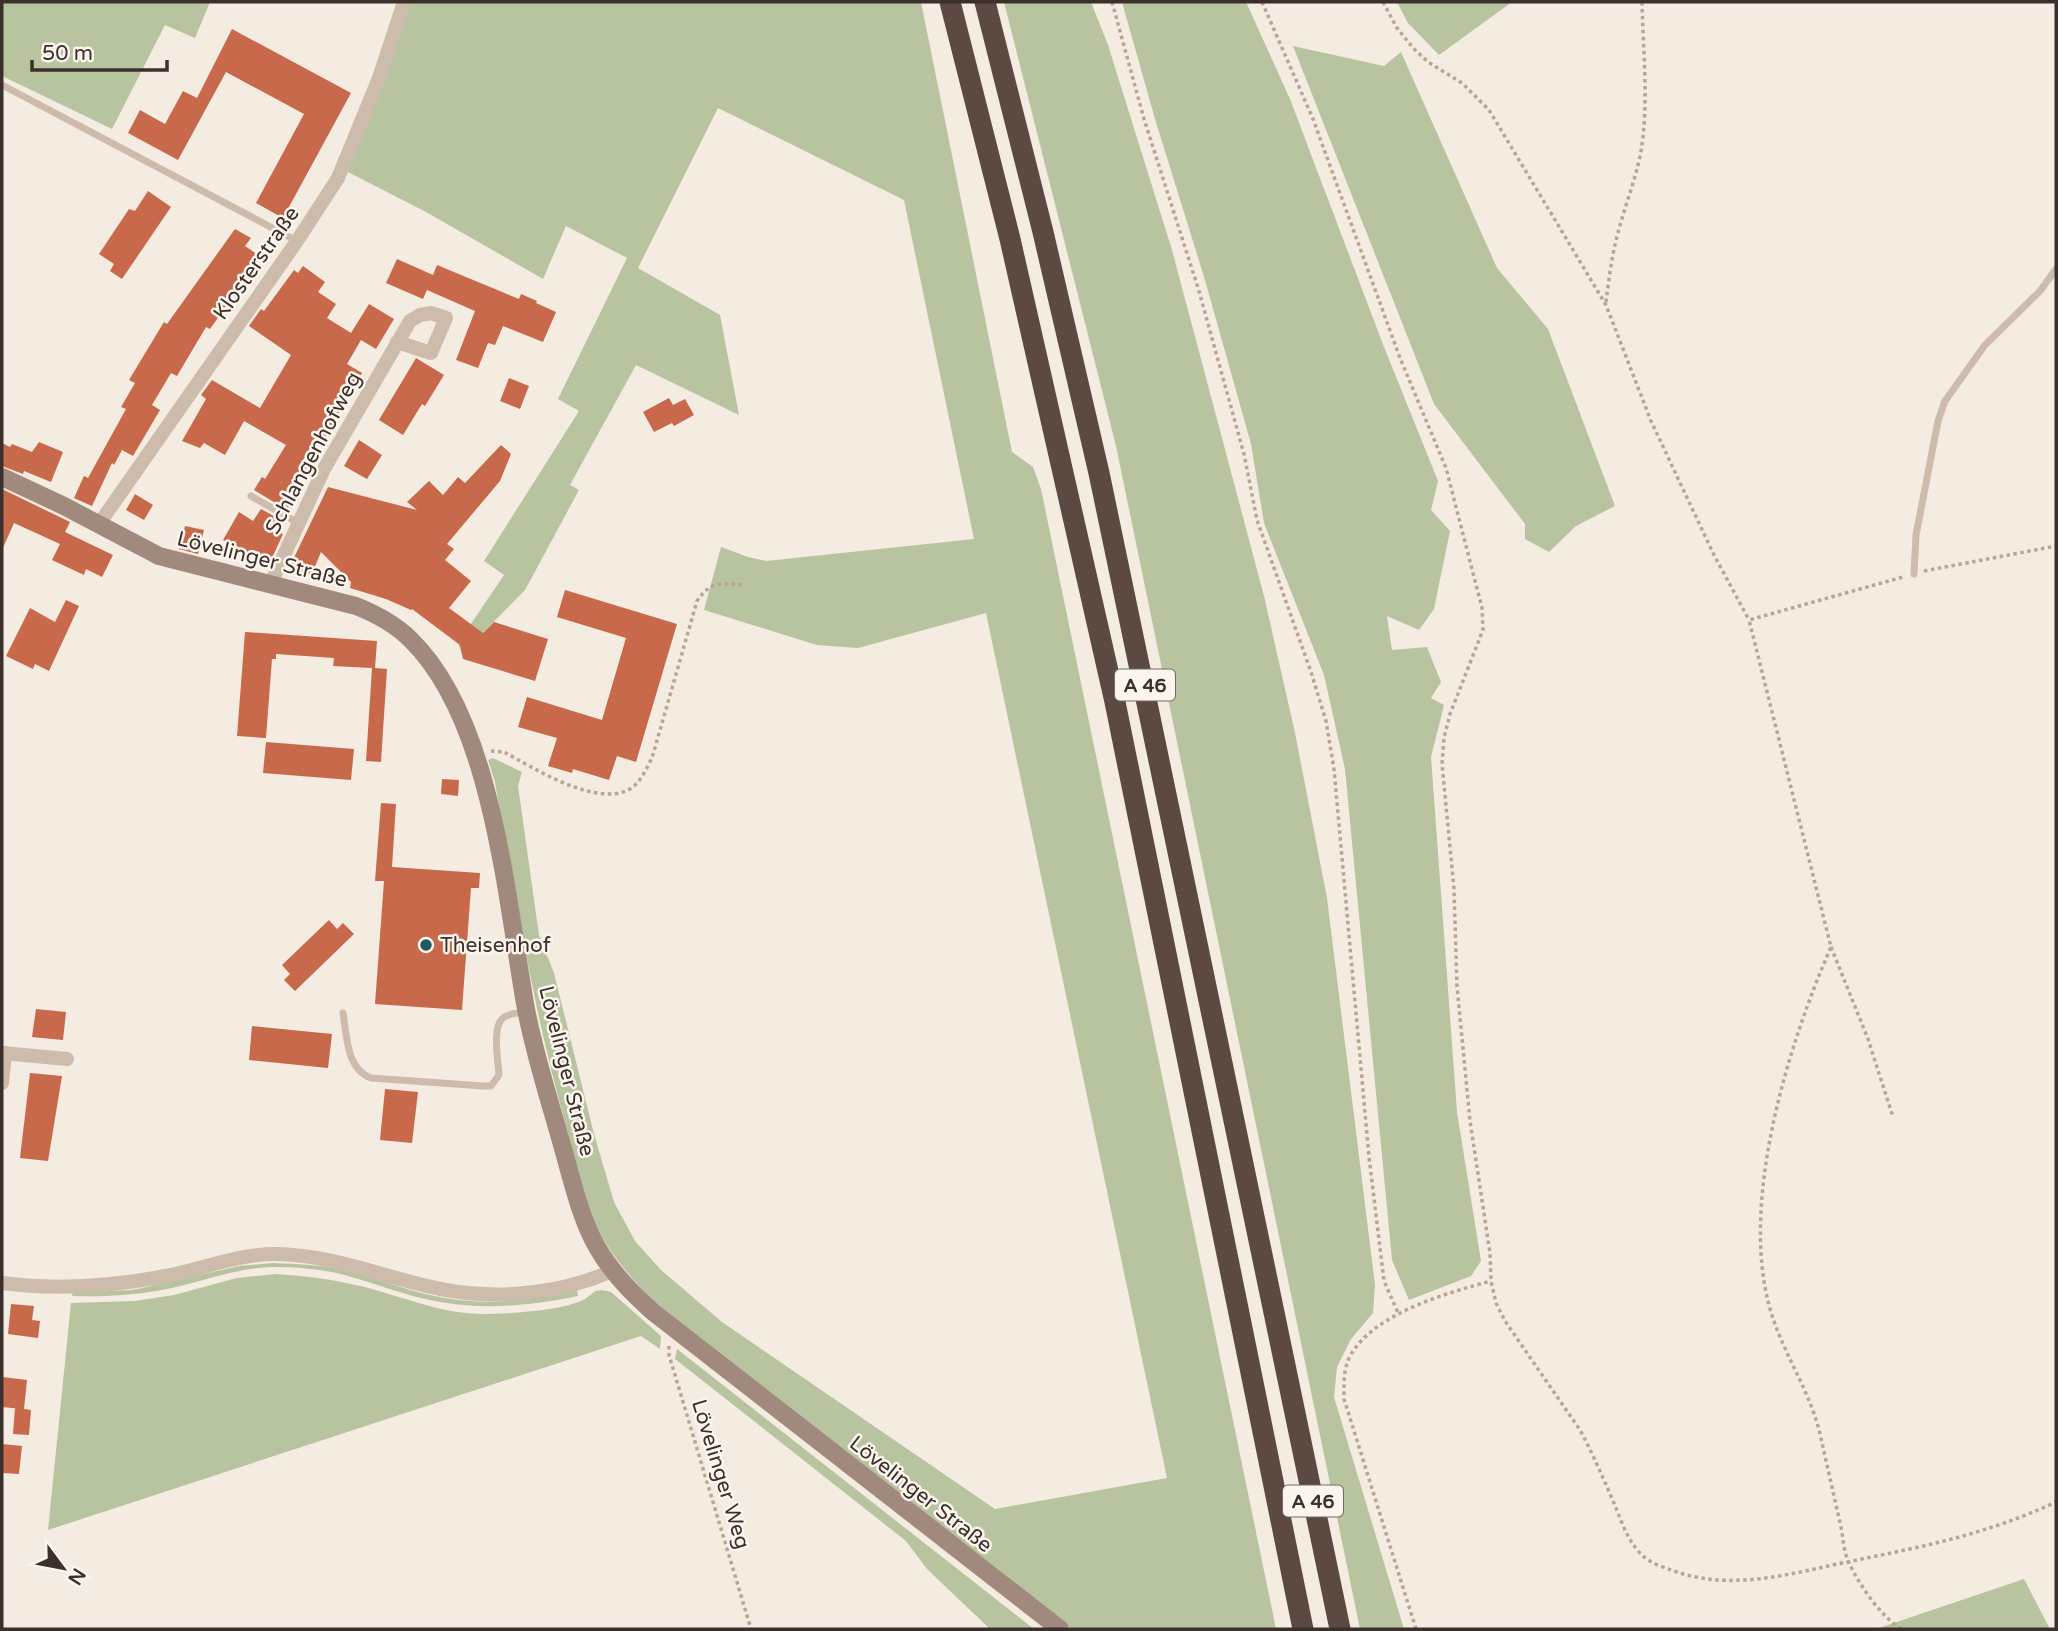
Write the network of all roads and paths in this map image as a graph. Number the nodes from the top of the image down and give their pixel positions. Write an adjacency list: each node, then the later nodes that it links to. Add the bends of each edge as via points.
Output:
1 (404, 2): 9 (street, Klosterstraße, via 356,137 338,177)
2 (950, 2): 39 (highway, A 46, via 1010,239 1109,675)
3 (985, 2): 40 (highway, A 46, via 1099,473)
4 (1112, 2): 33 (path, via 1199,291 1244,454 1257,520 1326,721 1384,1281)
5 (1262, 2): 31 (path, via 1312,119 1400,358 1446,468 1482,608 1483,630 1450,714 1442,764 1454,889 1457,986)
6 (1383, 2): 11 (path, via 1413,48 1462,83 1489,110)
7 (1642, 2): 11 (path, via 1641,150 1618,232)
8 (2, 85): 9 (lane)
9 (297, 242): 16 (street, Klosterstraße)
10 (2056, 269): 18 (lane, via 1985,345 1945,401 1916,535)
11 (1606, 304): 21 (path, via 1651,421)
12 (397, 342): 15 (street, Schlangenhofweg, via 324,468)
13 (2, 478): 16 (street, Lövelinger Straße)
14 (251, 496): 15 (lane)
15 (298, 523): 19 (street, Schlangenhofweg)
16 (99, 524): 19 (street, Lövelinger Straße, via 159,556)
17 (2056, 546): 18 (path)
18 (1914, 574): 21 (path)
19 (270, 585): 22 (street, Lövelinger Straße, via 356,606 409,638 438,673)
20 (746, 585): 22 (path, via 716,584 705,589 697,601 652,758 632,787 604,795 580,789 503,752 492,751)
21 (1749, 620): 23 (path)
22 (478, 760): 24 (street, Lövelinger Straße)
23 (1830, 947): 29 (path, via 1868,1039); 36 (path, via 1810,994 1773,1125 1760,1234 1768,1303 1819,1431)
24 (527, 1012): 25 (lane, via 500,1019 496,1028 499,1075 491,1086 362,1075 354,1067); 30 (street, Lövelinger Straße, via 583,1216)
25 (344, 1013)
26 (3, 1053): 27 (street); 28 (street)
27 (67, 1059)
28 (2, 1083)
29 (1893, 1117)
30 (612, 1271): 32 (street, via 549,1289 478,1294 311,1256 272,1254 133,1281 50,1286); 34 (street, Lövelinger Straße)
31 (1491, 1281): 33 (path); 36 (path, via 1504,1321 1580,1430 1628,1536 1642,1556 1682,1574 1732,1581 1794,1575)
32 (2, 1283)
33 (1399, 1315): 41 (path, via 1375,1329 1350,1358 1343,1379 1344,1399)
34 (672, 1327): 37 (path, Lövelinger Weg, via 669,1355); 38 (street, Lövelinger Straße)
35 (2056, 1502): 36 (path, via 1942,1543)
36 (1849, 1562): 42 (path, via 1868,1594)
37 (751, 1629)
38 (1060, 1629)
39 (1303, 1629)
40 (1340, 1629)
41 (1416, 1629)
42 (1901, 1629)

